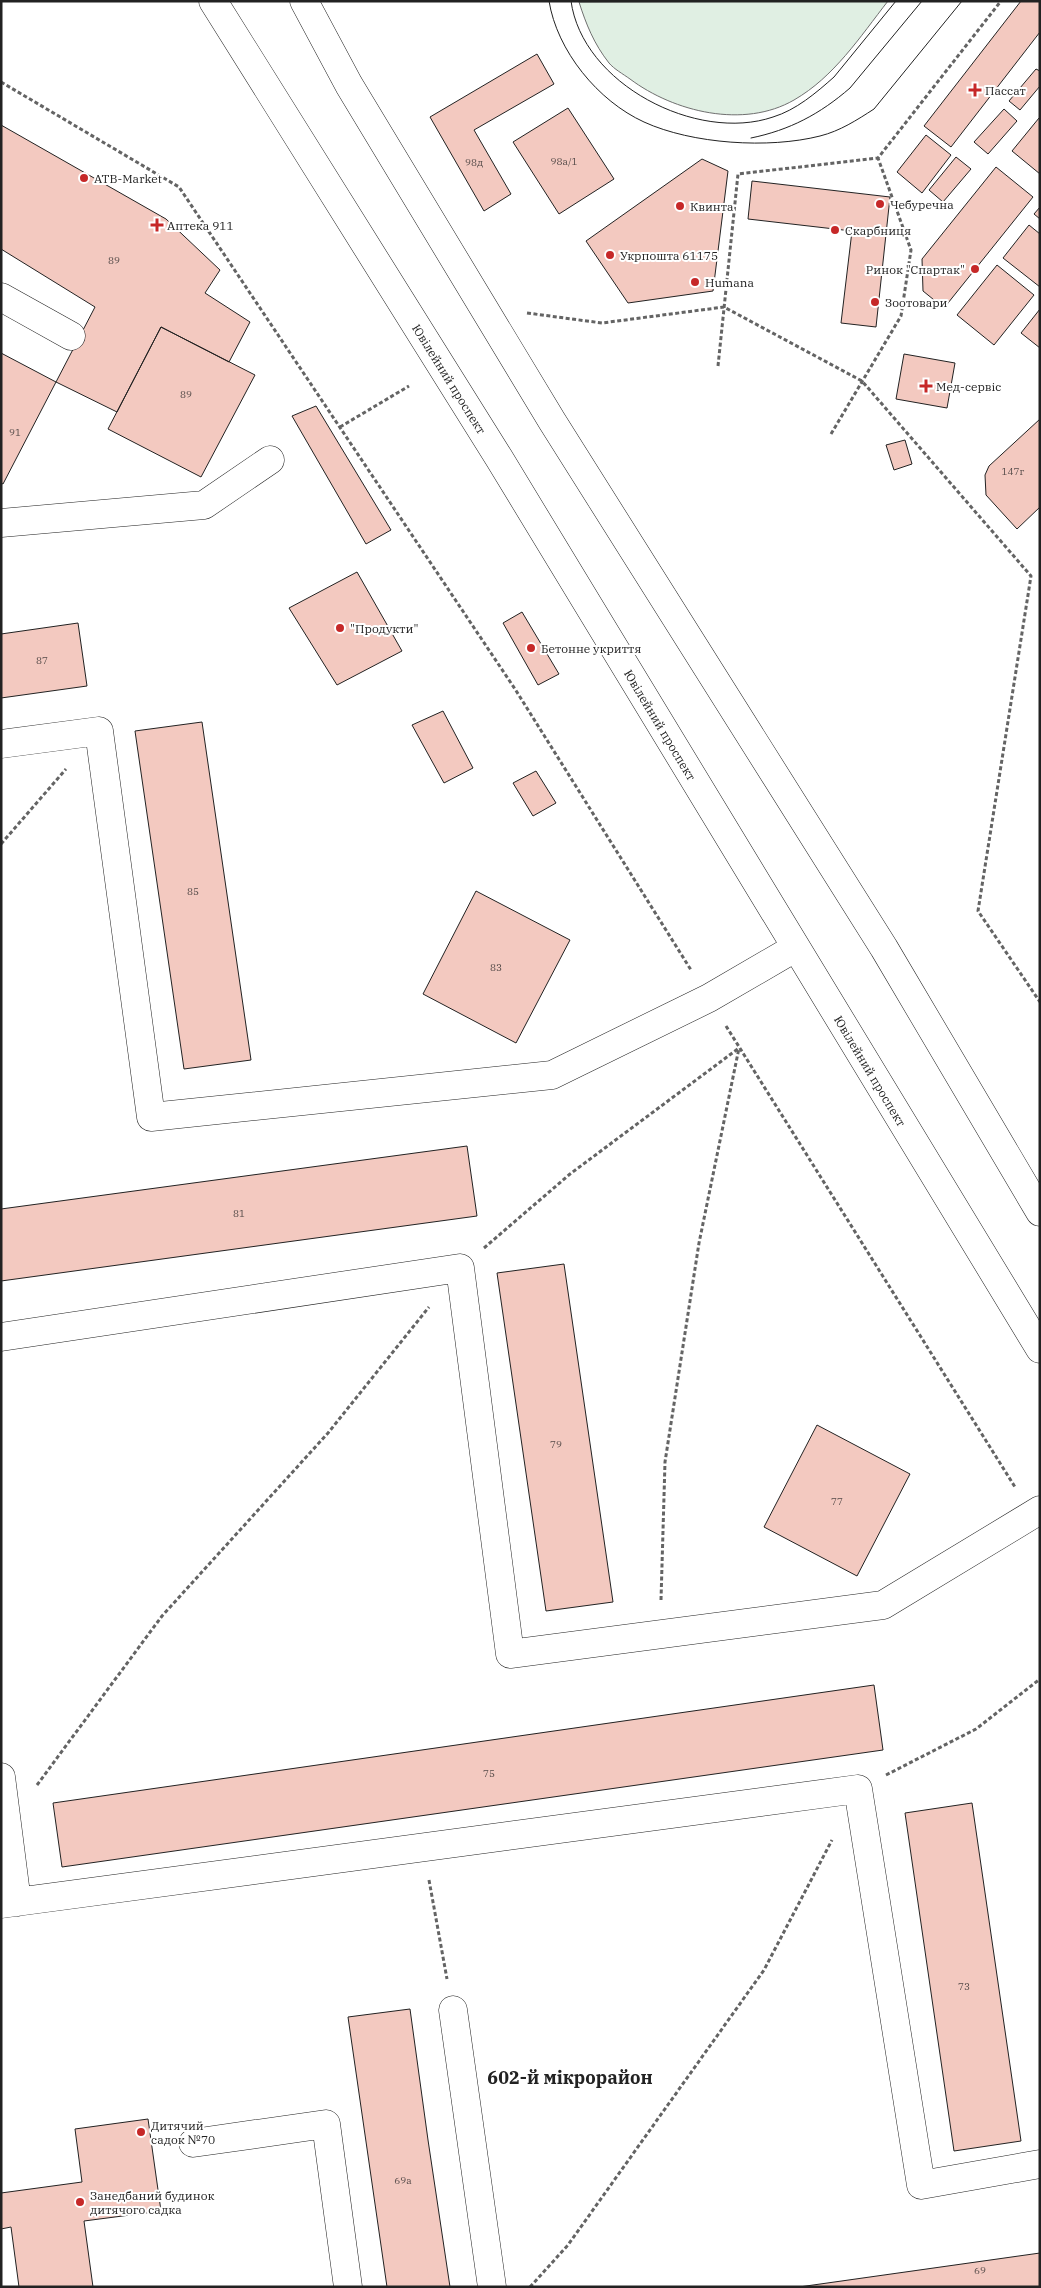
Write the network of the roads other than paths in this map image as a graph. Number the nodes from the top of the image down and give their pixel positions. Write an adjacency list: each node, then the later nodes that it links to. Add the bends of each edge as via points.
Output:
1 (213, 1): 8 (main road, Ювілейний проспект, via 499,458)
2 (304, 1): 9 (main road, via 349,85 552,421 884,948)
3 (1, 297): 4 (main road)
4 (71, 336)
5 (270, 460): 6 (main road, via 204,506)
6 (1, 523)
7 (1, 744): 8 (main road, via 99,731 151,1117 552,1075 709,998)
8 (795, 948): 11 (main road, Ювілейний проспект)
9 (1040, 1212)
10 (1, 1338): 12 (main road, via 460,1268 510,1654 883,1606)
11 (1040, 1349)
12 (1036, 1512)
13 (1, 1777): 14 (main road, via 7,1825)
14 (9, 1903): 17 (main road, via 858,1789 921,2185)
15 (453, 2010): 19 (main road)
16 (193, 2143): 18 (main road, via 326,2124)
17 (1040, 2164)
18 (348, 2287)
19 (492, 2287)

